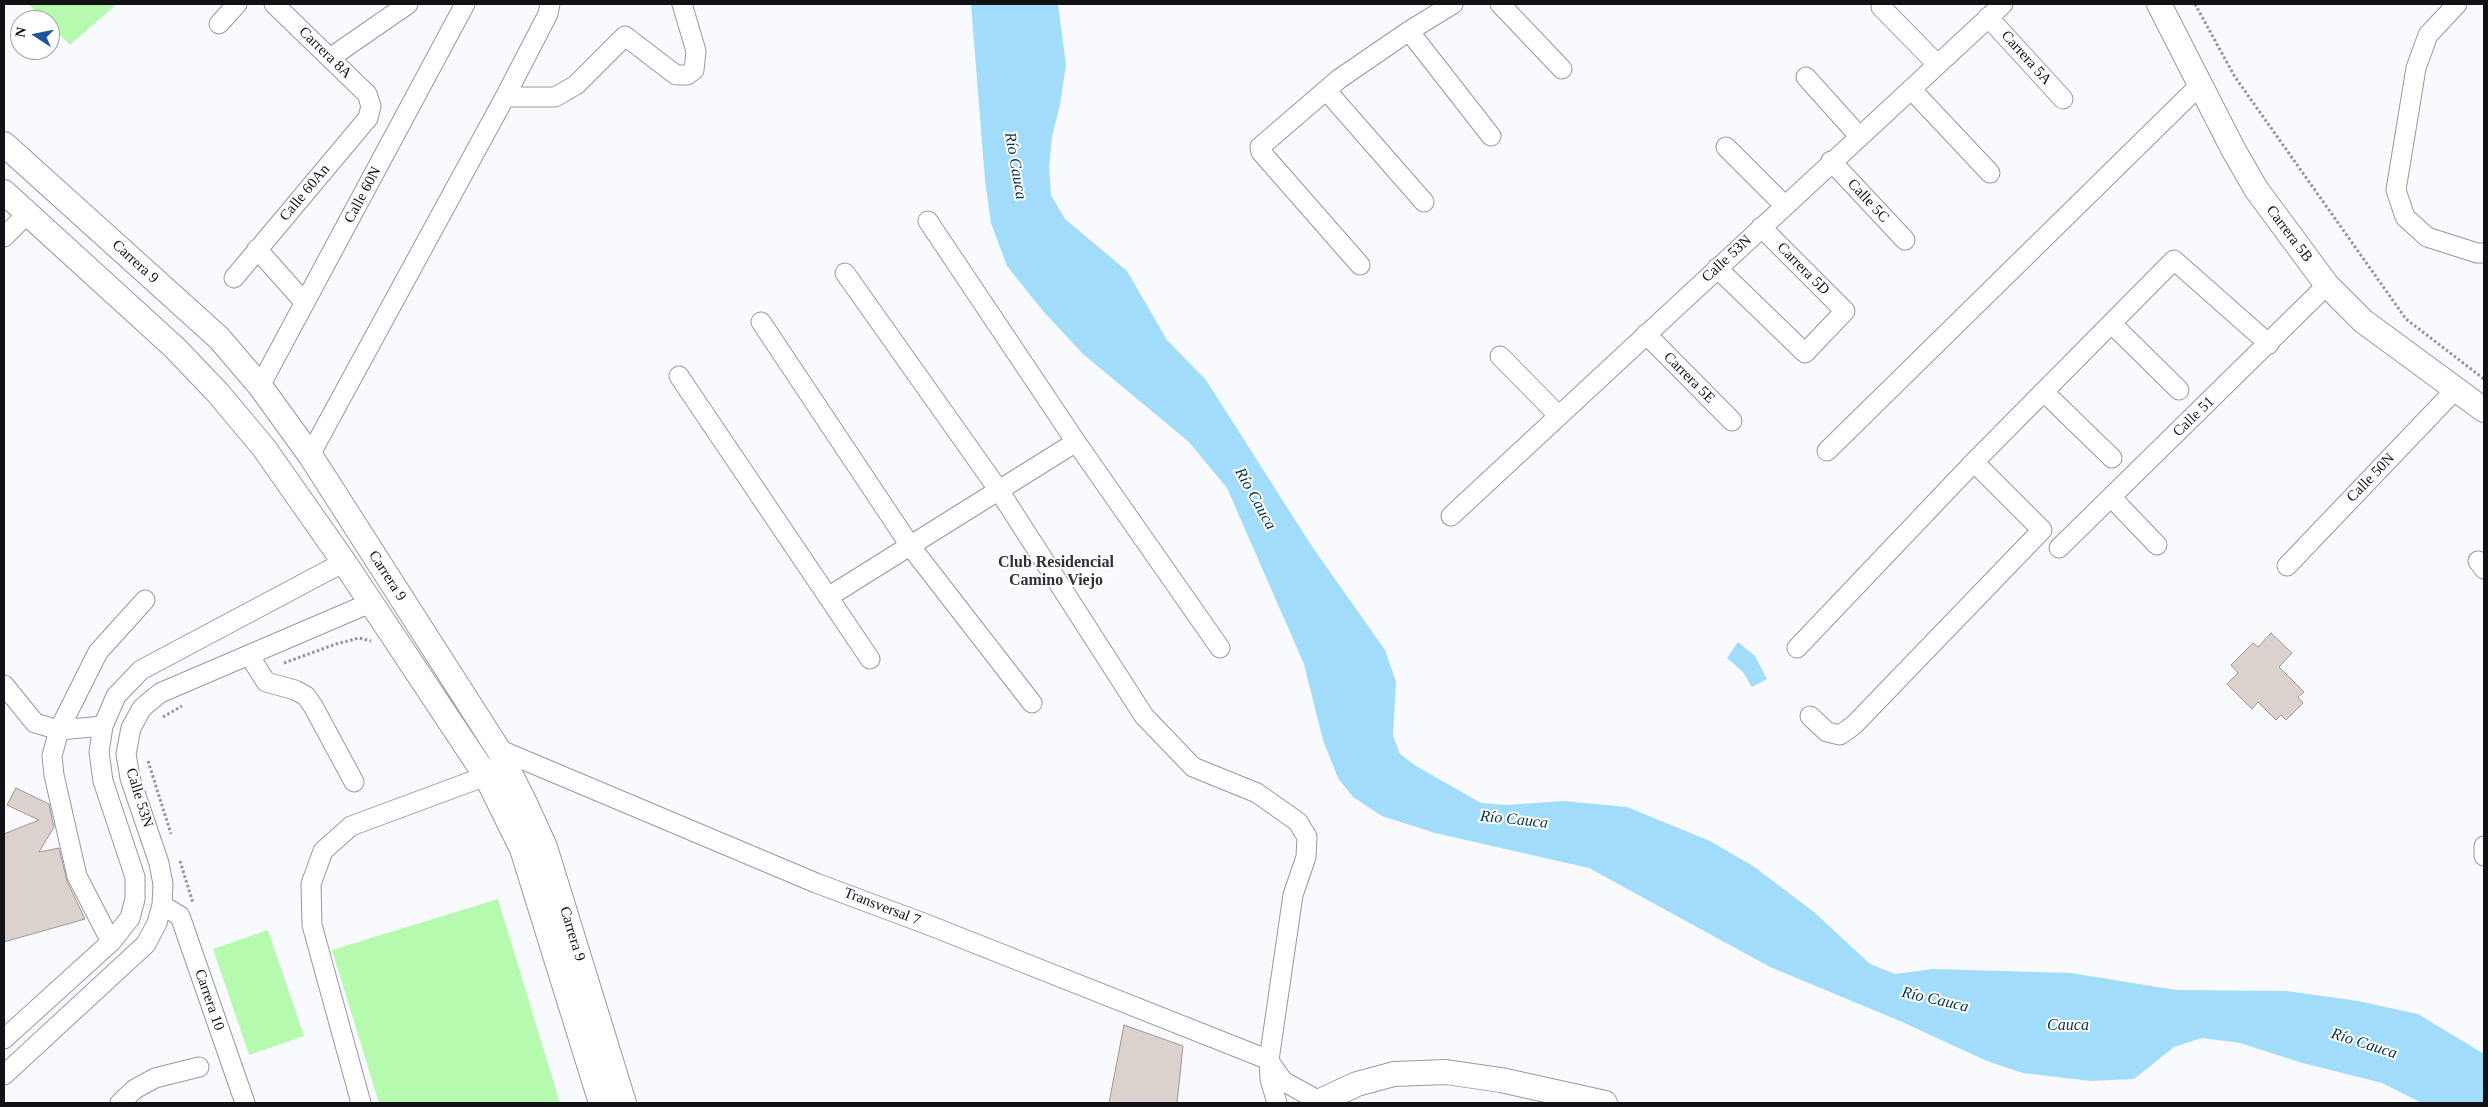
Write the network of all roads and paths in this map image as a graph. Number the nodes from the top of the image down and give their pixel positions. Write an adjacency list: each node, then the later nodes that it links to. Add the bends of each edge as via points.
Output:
1 (237, 4): 15 (street)
2 (274, 4): 17 (street, Carrera 8A)
3 (408, 4): 17 (street)
4 (465, 4): 48 (street, Calle 60N)
5 (550, 4): 24 (street, via 548,14)
6 (682, 4): 24 (street, via 696,51 694,70 686,75 676,75 625,36 576,85 555,96)
7 (1453, 4): 16 (street)
8 (1500, 4): 19 (street)
9 (2003, 4): 14 (street, Calle 53N)
10 (2159, 4): 21 (main road, Carrera 5B)
11 (2194, 4): 55 (path, via 2234,77 2406,319)
12 (2458, 4): 42 (street, via 2428,35 2416,68 2396,190 2406,217 2427,237)
13 (1881, 7): 18 (street)
14 (1988, 17): 18 (street, Calle 53N); 25 (street, Carrera 5A)
15 (219, 24)
16 (1409, 31): 23 (street); 27 (street)
17 (330, 58): 26 (street, Carrera 8A, via 367,94)
18 (1938, 64): 22 (street, Calle 53N)
19 (1562, 69)
20 (1806, 77): 28 (street)
21 (2200, 84): 47 (main road, Carrera 5B, via 2256,190); 64 (street)
22 (1911, 88): 28 (street, Calle 53N); 32 (street)
23 (1326, 90): 34 (street); 43 (street, via 1260,147)
24 (505, 97): 65 (street)
25 (2063, 98)
26 (371, 106): 41 (street, Calle 60An, via 368,118)
27 (1491, 136)
28 (1859, 136): 31 (street, Calle 53N)
29 (4, 144): 56 (main road, Carrera 9, via 219,338)
30 (1726, 147): 35 (street)
31 (1831, 162): 35 (street, Calle 53N); 40 (street, Calle 5C)
32 (1990, 173)
33 (4, 192): 36 (main road, Carrera 9)
34 (1424, 202)
35 (1784, 205): 38 (street, Calle 53N)
36 (28, 213): 39 (street); 74 (main road, Carrera 9, via 175,348 218,394 264,448)
37 (928, 221): 63 (street)
38 (1761, 227): 44 (street, Calle 53N); 44 (street, Carrera 5D, via 1845,311 1805,353)
39 (4, 237)
40 (1905, 240)
41 (257, 249): 46 (street, Calle 60An); 48 (street)
42 (2484, 252)
43 (1360, 265)
44 (1717, 268): 51 (street, Calle 53N)
45 (845, 273): 68 (street)
46 (234, 278)
47 (2328, 285): 52 (street, Calle 51); 58 (main road, Carrera 5B, via 2363,321)
48 (305, 303): 56 (street, Calle 60N)
49 (761, 322): 72 (street)
50 (2112, 324): 52 (street, via 2174,260); 57 (street); 59 (street)
51 (1646, 334): 61 (street, Calle 53N); 62 (street, Carrera 5E)
52 (2269, 344): 69 (street, Calle 51)
53 (1500, 356): 61 (street)
54 (679, 376): 76 (street)
55 (2484, 379)
56 (260, 386): 65 (main road, Carrera 9)
57 (2178, 390)
58 (2455, 390): 60 (main road, Carrera 5B); 75 (street, Calle 50N)
59 (2044, 392): 66 (street); 67 (street)
60 (2484, 410)
61 (1559, 416): 70 (street, Calle 53N)
62 (1732, 421)
63 (1076, 442): 68 (street); 80 (street)
64 (1827, 451)
65 (310, 455): 92 (main road, Carrera 9)
66 (2112, 458)
67 (1974, 462): 81 (street); 88 (street, via 2042,530 1847,730 1840,735 1827,732)
68 (998, 489): 72 (street); 104 (street, via 1144,716 1193,767 1257,793 1298,822 1307,838 1306,857 1293,896)
69 (2111, 497): 71 (street); 73 (street, Calle 51)
70 (1452, 516)
71 (2157, 545)
72 (911, 547): 76 (street); 87 (street)
73 (2059, 548)
74 (344, 562): 78 (main road, Carrera 9); 90 (street, Calle 53N, via 141,670 116,696)
75 (2287, 566)
76 (828, 597): 83 (street)
77 (144, 600): 91 (street, via 98,652)
78 (370, 603): 82 (street, Calle 53N); 94 (main road, Carrera 9)
79 (375, 642): 84 (path, via 359,638)
80 (1220, 648)
81 (1796, 648)
82 (249, 655): 84 (street); 101 (street, Calle 53N, via 160,693 142,708 131,728 126,754 130,778 159,863)
83 (870, 659)
84 (258, 672): 95 (street, via 266,682 306,696)
85 (4, 685): 91 (street, via 35,723)
86 (189, 702): 89 (path)
87 (1032, 703)
88 (1810, 716)
89 (157, 720)
90 (103, 726): 91 (street); 102 (street, Calle 53N, via 99,752 103,781 135,877 136,899 130,918)
91 (59, 730): 102 (street, via 52,756 72,859 77,876)
92 (498, 749): 104 (street, Transversal 7, via 807,880); 112 (main road, Carrera 9, via 545,847)
93 (145, 752): 96 (path)
94 (486, 776): 110 (street, via 351,826 323,851 311,884 312,925); 111 (main road, Carrera 9, via 522,849)
95 (354, 782)
96 (172, 837)
97 (2484, 846): 99 (street)
98 (178, 856): 100 (path)
99 (2484, 856)
100 (193, 904)
101 (162, 905): 106 (street, Calle 53N, via 146,944); 109 (street, Carrera 10, via 180,916)
102 (111, 942): 103 (street, Calle 53N)
103 (4, 1039)
104 (1269, 1060): 107 (street, via 1283,1081); 113 (street)
105 (199, 1067): 108 (street, via 155,1078 135,1089)
106 (4, 1075)
107 (1317, 1102): 114 (main road, via 1357,1084 1394,1074 1446,1072 1501,1080)
108 (120, 1103)
109 (245, 1103)
110 (361, 1103)
111 (601, 1103)
112 (624, 1103)
113 (1277, 1103)
114 (1604, 1103)

